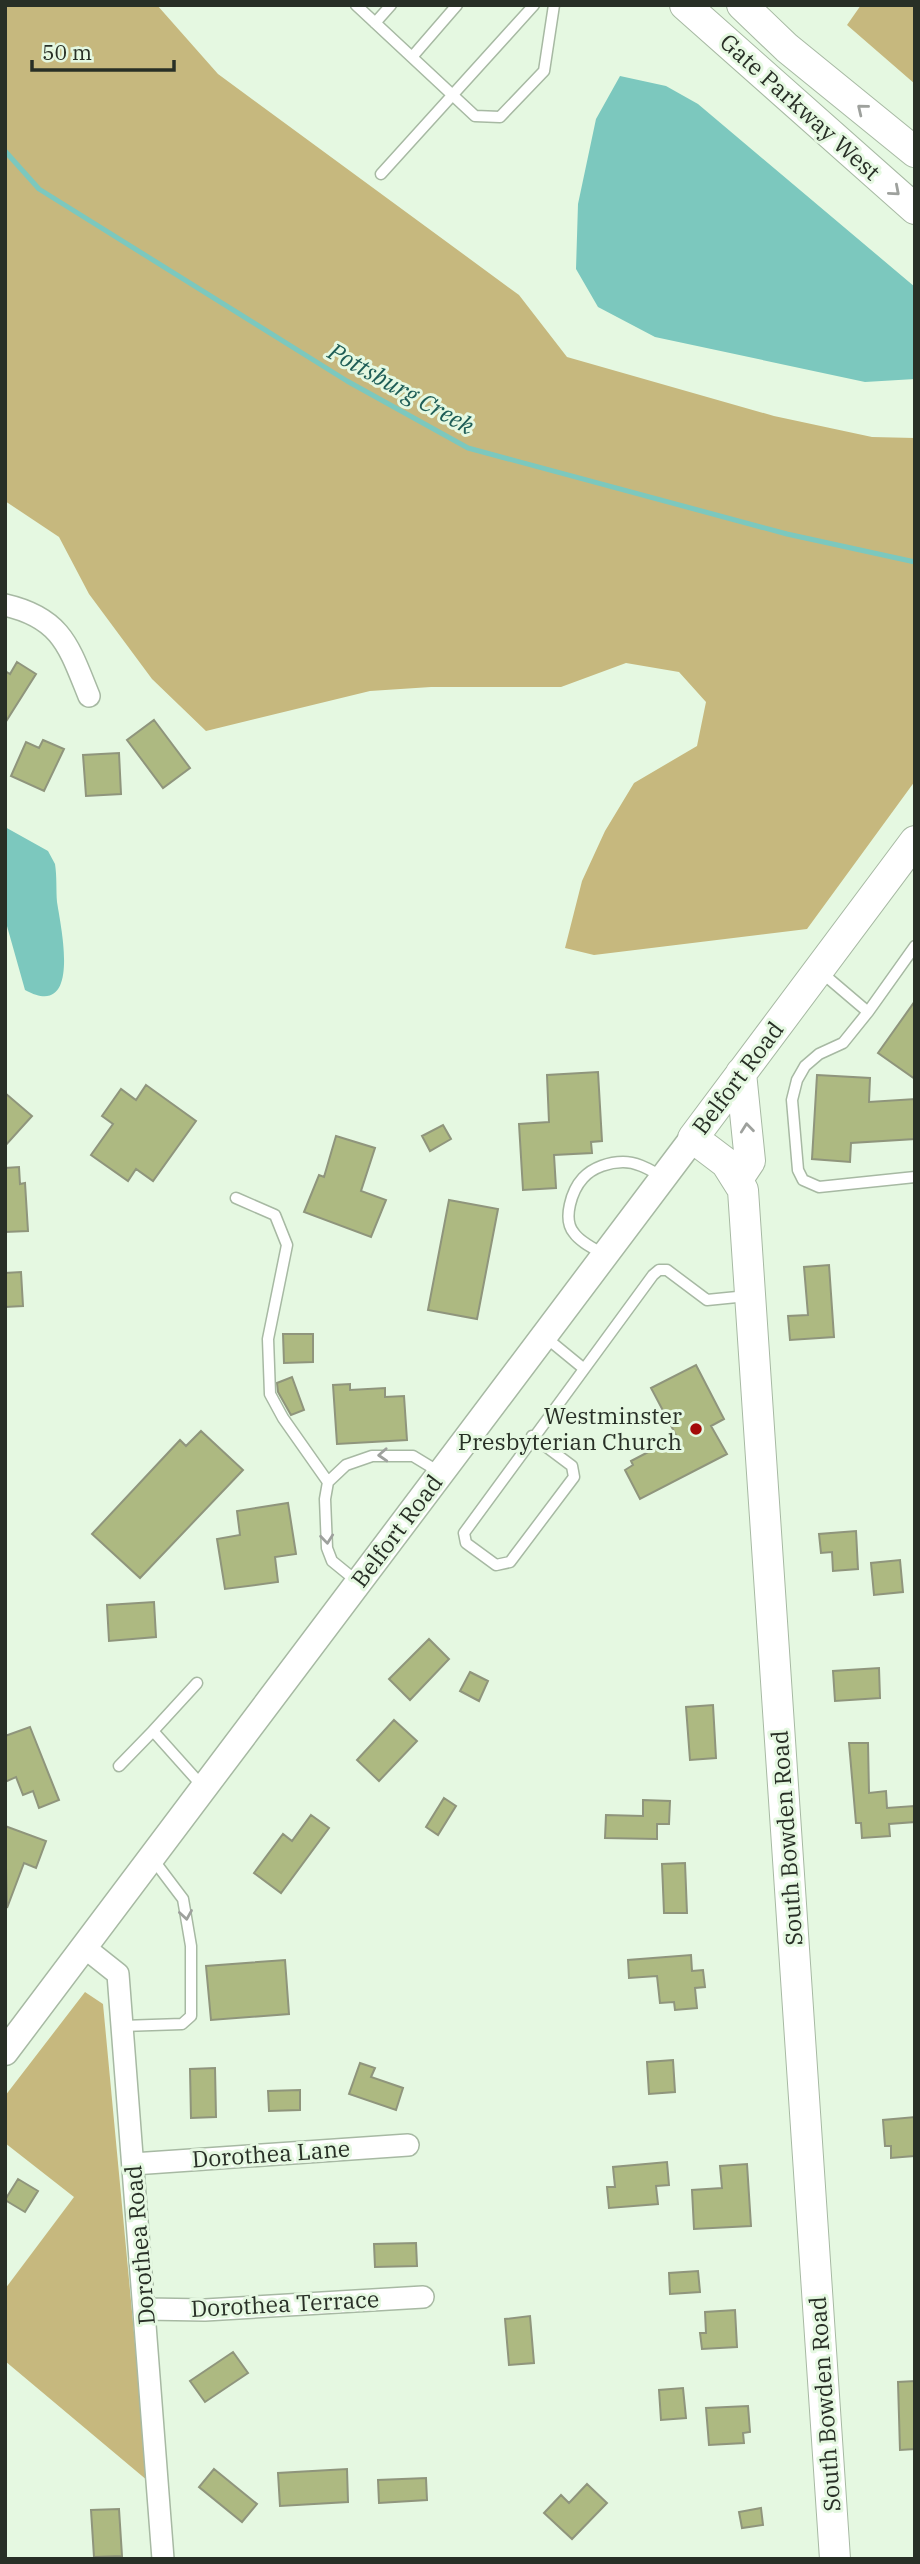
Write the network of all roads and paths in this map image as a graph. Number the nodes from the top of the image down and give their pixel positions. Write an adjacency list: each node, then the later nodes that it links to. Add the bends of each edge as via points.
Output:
1 (356, 5): 8 (lane)
2 (391, 5): 8 (lane)
3 (457, 5): 9 (lane)
4 (534, 5): 10 (lane)
5 (554, 5): 10 (lane, via 544,71 500,117 475,116)
6 (685, 5): 13 (main road, Gate Parkway West, one-way to 13)
7 (742, 5): 11 (main road, Gate Parkway West, one-way to 7, via 787,48)
8 (375, 23): 9 (lane)
9 (412, 57): 10 (lane)
10 (452, 94): 12 (lane)
11 (915, 152)
12 (381, 174)
13 (915, 209)
14 (5, 605): 15 (street, via 50,622 65,640)
15 (89, 696)
16 (915, 841): 18 (main road, Belfort Road)
17 (915, 946): 19 (lane)
18 (818, 970): 19 (lane); 20 (main road, Belfort Road)
19 (868, 1012): 23 (lane, via 843,1043 819,1054 797,1080 792,1100 797,1170 803,1181 819,1186)
20 (741, 1073): 21 (main road, Belfort Road); 24 (main road, one-way to 20, via 750,1161)
21 (693, 1138): 22 (street, Belfort Road); 24 (main road, via 726,1163)
22 (663, 1177): 26 (street, Belfort Road); 26 (lane, via 638,1163 621,1162 600,1166 583,1178 569,1205 569,1225 574,1234)
23 (915, 1177)
24 (738, 1179): 27 (main road, South Bowden Road, via 743,1190)
25 (240, 1199): 32 (lane, via 275,1215 287,1245 268,1339 270,1394)
26 (605, 1255): 28 (street, Belfort Road)
27 (750, 1295): 29 (lane, via 707,1300 674,1274 659,1270); 47 (main road, South Bowden Road)
28 (544, 1336): 29 (lane); 31 (street, Belfort Road)
29 (583, 1368): 30 (lane)
30 (532, 1436): 30 (lane, via 464,1533 466,1543 496,1565 510,1562 574,1477 572,1466)
31 (442, 1473): 32 (lane, one-way to 32, via 413,1456 372,1456 346,1465); 33 (street, Belfort Road)
32 (328, 1482): 33 (lane, one-way to 33, via 327,1548 332,1560)
33 (359, 1583): 37 (street, Belfort Road)
34 (197, 1683): 35 (lane)
35 (153, 1731): 36 (lane); 37 (lane)
36 (119, 1766)
37 (204, 1788): 38 (street, Belfort Road)
38 (152, 1858): 39 (street, Belfort Road); 40 (lane, one-way to 40, via 183,1899 191,1946 191,2017 182,2024)
39 (84, 1947): 40 (street, Dorothea Road, via 118,1974); 41 (street, Belfort Road)
40 (122, 2026): 43 (street, Dorothea Road)
41 (5, 2052)
42 (408, 2145): 43 (street, Dorothea Lane)
43 (133, 2164): 45 (street, Dorothea Road)
44 (423, 2297): 45 (street, Dorothea Terrace, via 205,2310)
45 (146, 2309): 46 (street, Dorothea Road)
46 (163, 2559)
47 (835, 2559)

